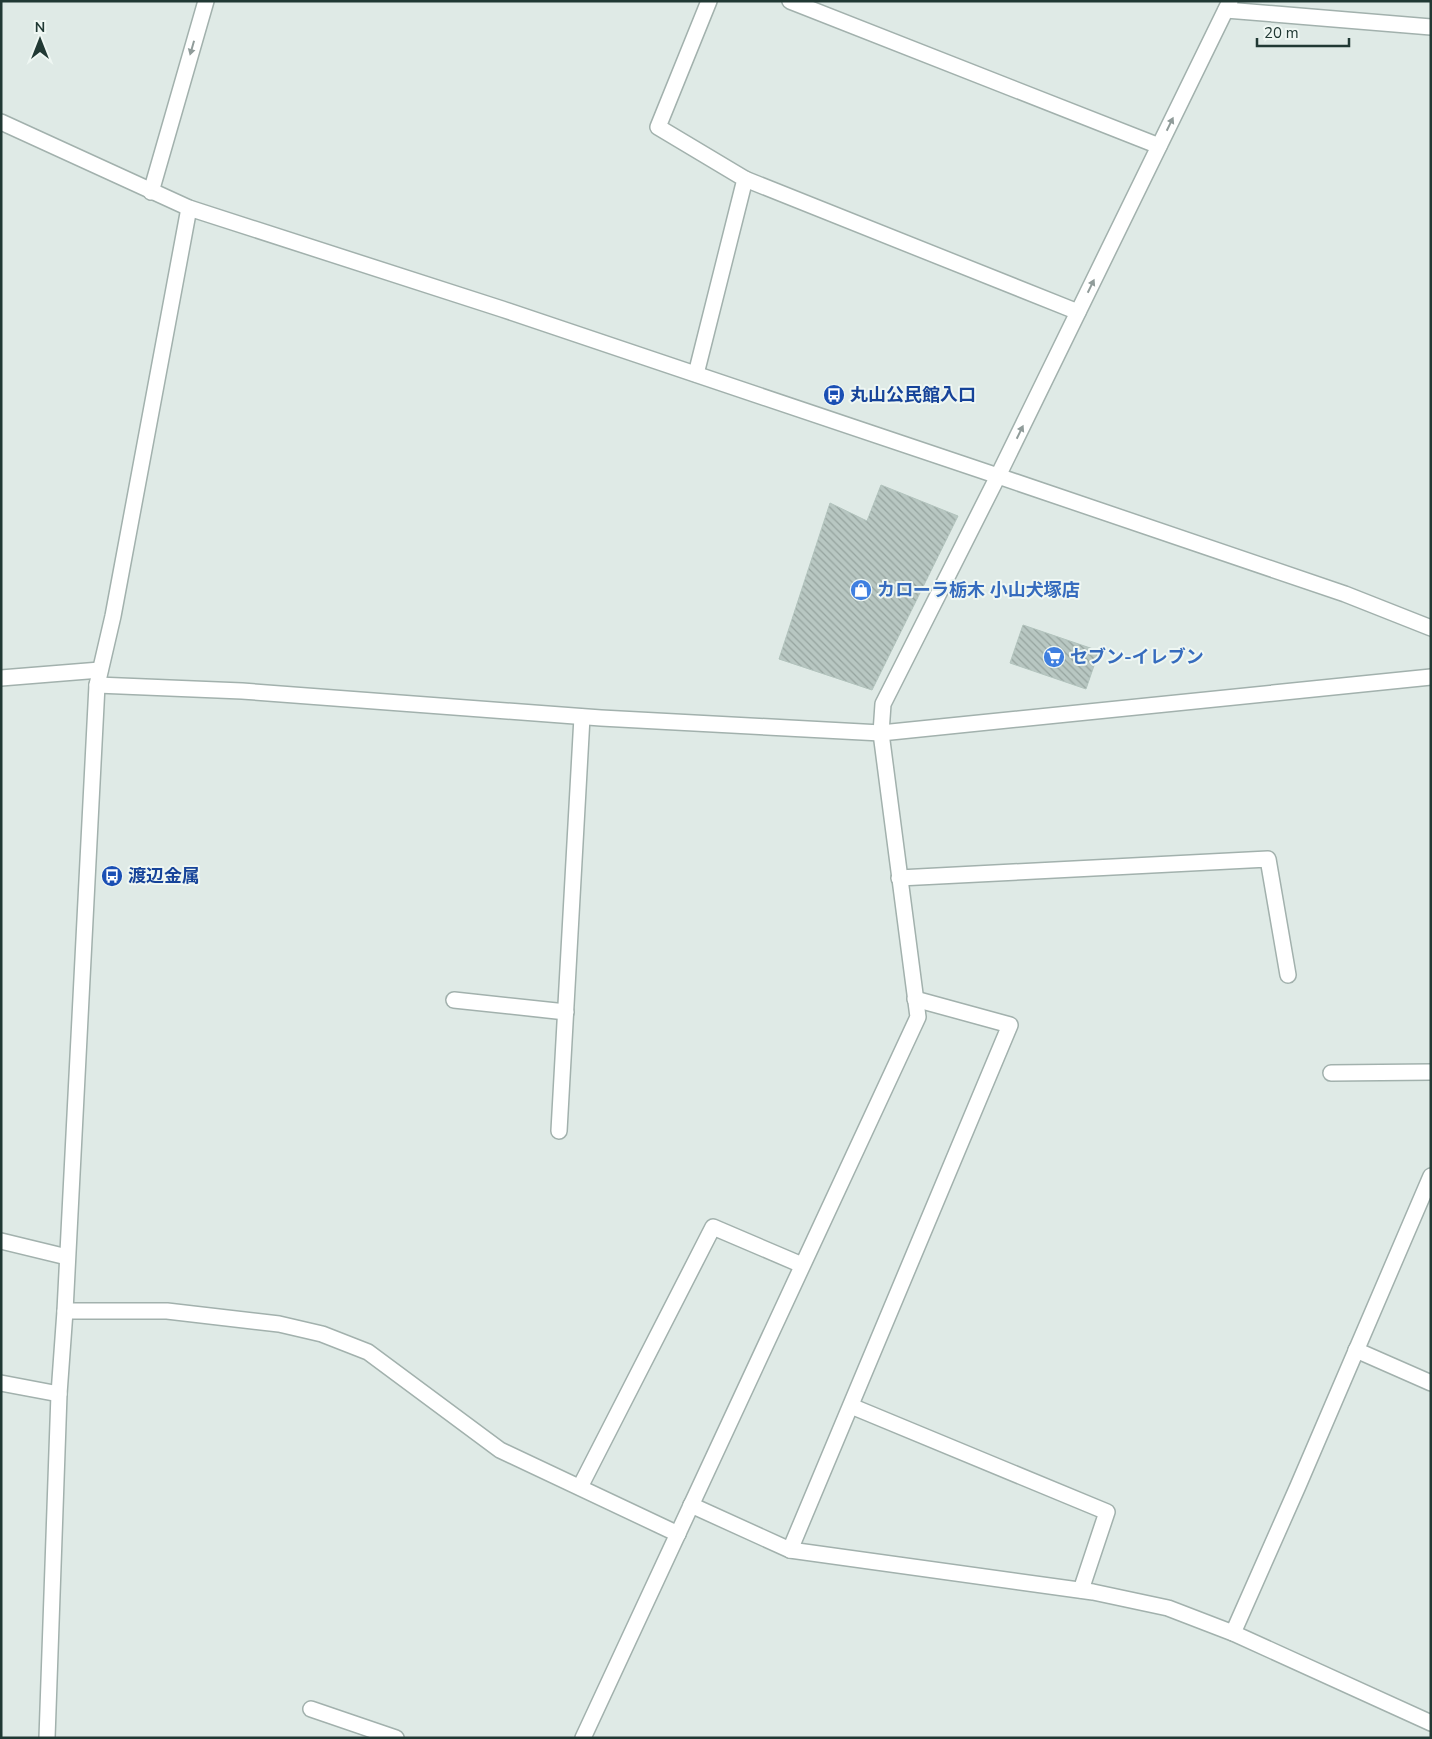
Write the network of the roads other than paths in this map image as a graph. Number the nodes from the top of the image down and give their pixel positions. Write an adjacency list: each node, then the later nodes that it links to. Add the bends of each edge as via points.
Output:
1 (206, 1): 9 (street, one-way to 9)
2 (709, 1): 8 (street, via 658,127)
3 (790, 1): 7 (street)
4 (1228, 6): 5 (street); 7 (street, one-way to 4)
5 (1431, 28)
6 (1, 122): 9 (street)
7 (1159, 146): 11 (street, one-way to 7)
8 (746, 179): 11 (street); 12 (street)
9 (151, 192): 10 (street)
10 (189, 208): 12 (street); 15 (street)
11 (1078, 312): 13 (street, one-way to 11)
12 (696, 374): 13 (street)
13 (998, 476): 14 (street, via 1345,594); 20 (street, via 882,704)
14 (1431, 628)
15 (100, 670): 17 (street); 18 (street)
16 (1431, 677): 20 (street)
17 (1, 678)
18 (96, 685): 19 (street, via 242,691); 31 (street)
19 (582, 716): 20 (street); 25 (street)
20 (881, 733): 21 (street)
21 (899, 878): 22 (street, via 1268,859); 23 (street)
22 (1288, 975)
23 (915, 999): 32 (street, via 918,1017); 38 (street, via 1010,1025)
24 (454, 1000): 25 (street)
25 (566, 1012): 28 (street)
26 (1431, 1072): 27 (street)
27 (1331, 1073)
28 (559, 1131)
29 (1431, 1176): 34 (street)
30 (1, 1242): 31 (street)
31 (67, 1257): 33 (street)
32 (802, 1266): 39 (street, via 713,1227); 40 (street)
33 (65, 1311): 37 (street); 39 (street, via 167,1311 279,1324 322,1334 368,1352 500,1450)
34 (1356, 1350): 36 (street); 44 (street)
35 (1, 1383): 37 (street)
36 (1431, 1383)
37 (59, 1394): 47 (street)
38 (851, 1406): 42 (street); 43 (street, via 1107,1512)
39 (580, 1487): 41 (street)
40 (691, 1505): 41 (street); 42 (street)
41 (678, 1534): 49 (street)
42 (790, 1550): 43 (street)
43 (1081, 1590): 44 (street, via 1168,1608)
44 (1233, 1633): 46 (street)
45 (311, 1709): 48 (street)
46 (1431, 1723)
47 (47, 1738)
48 (396, 1738)
49 (584, 1738)

